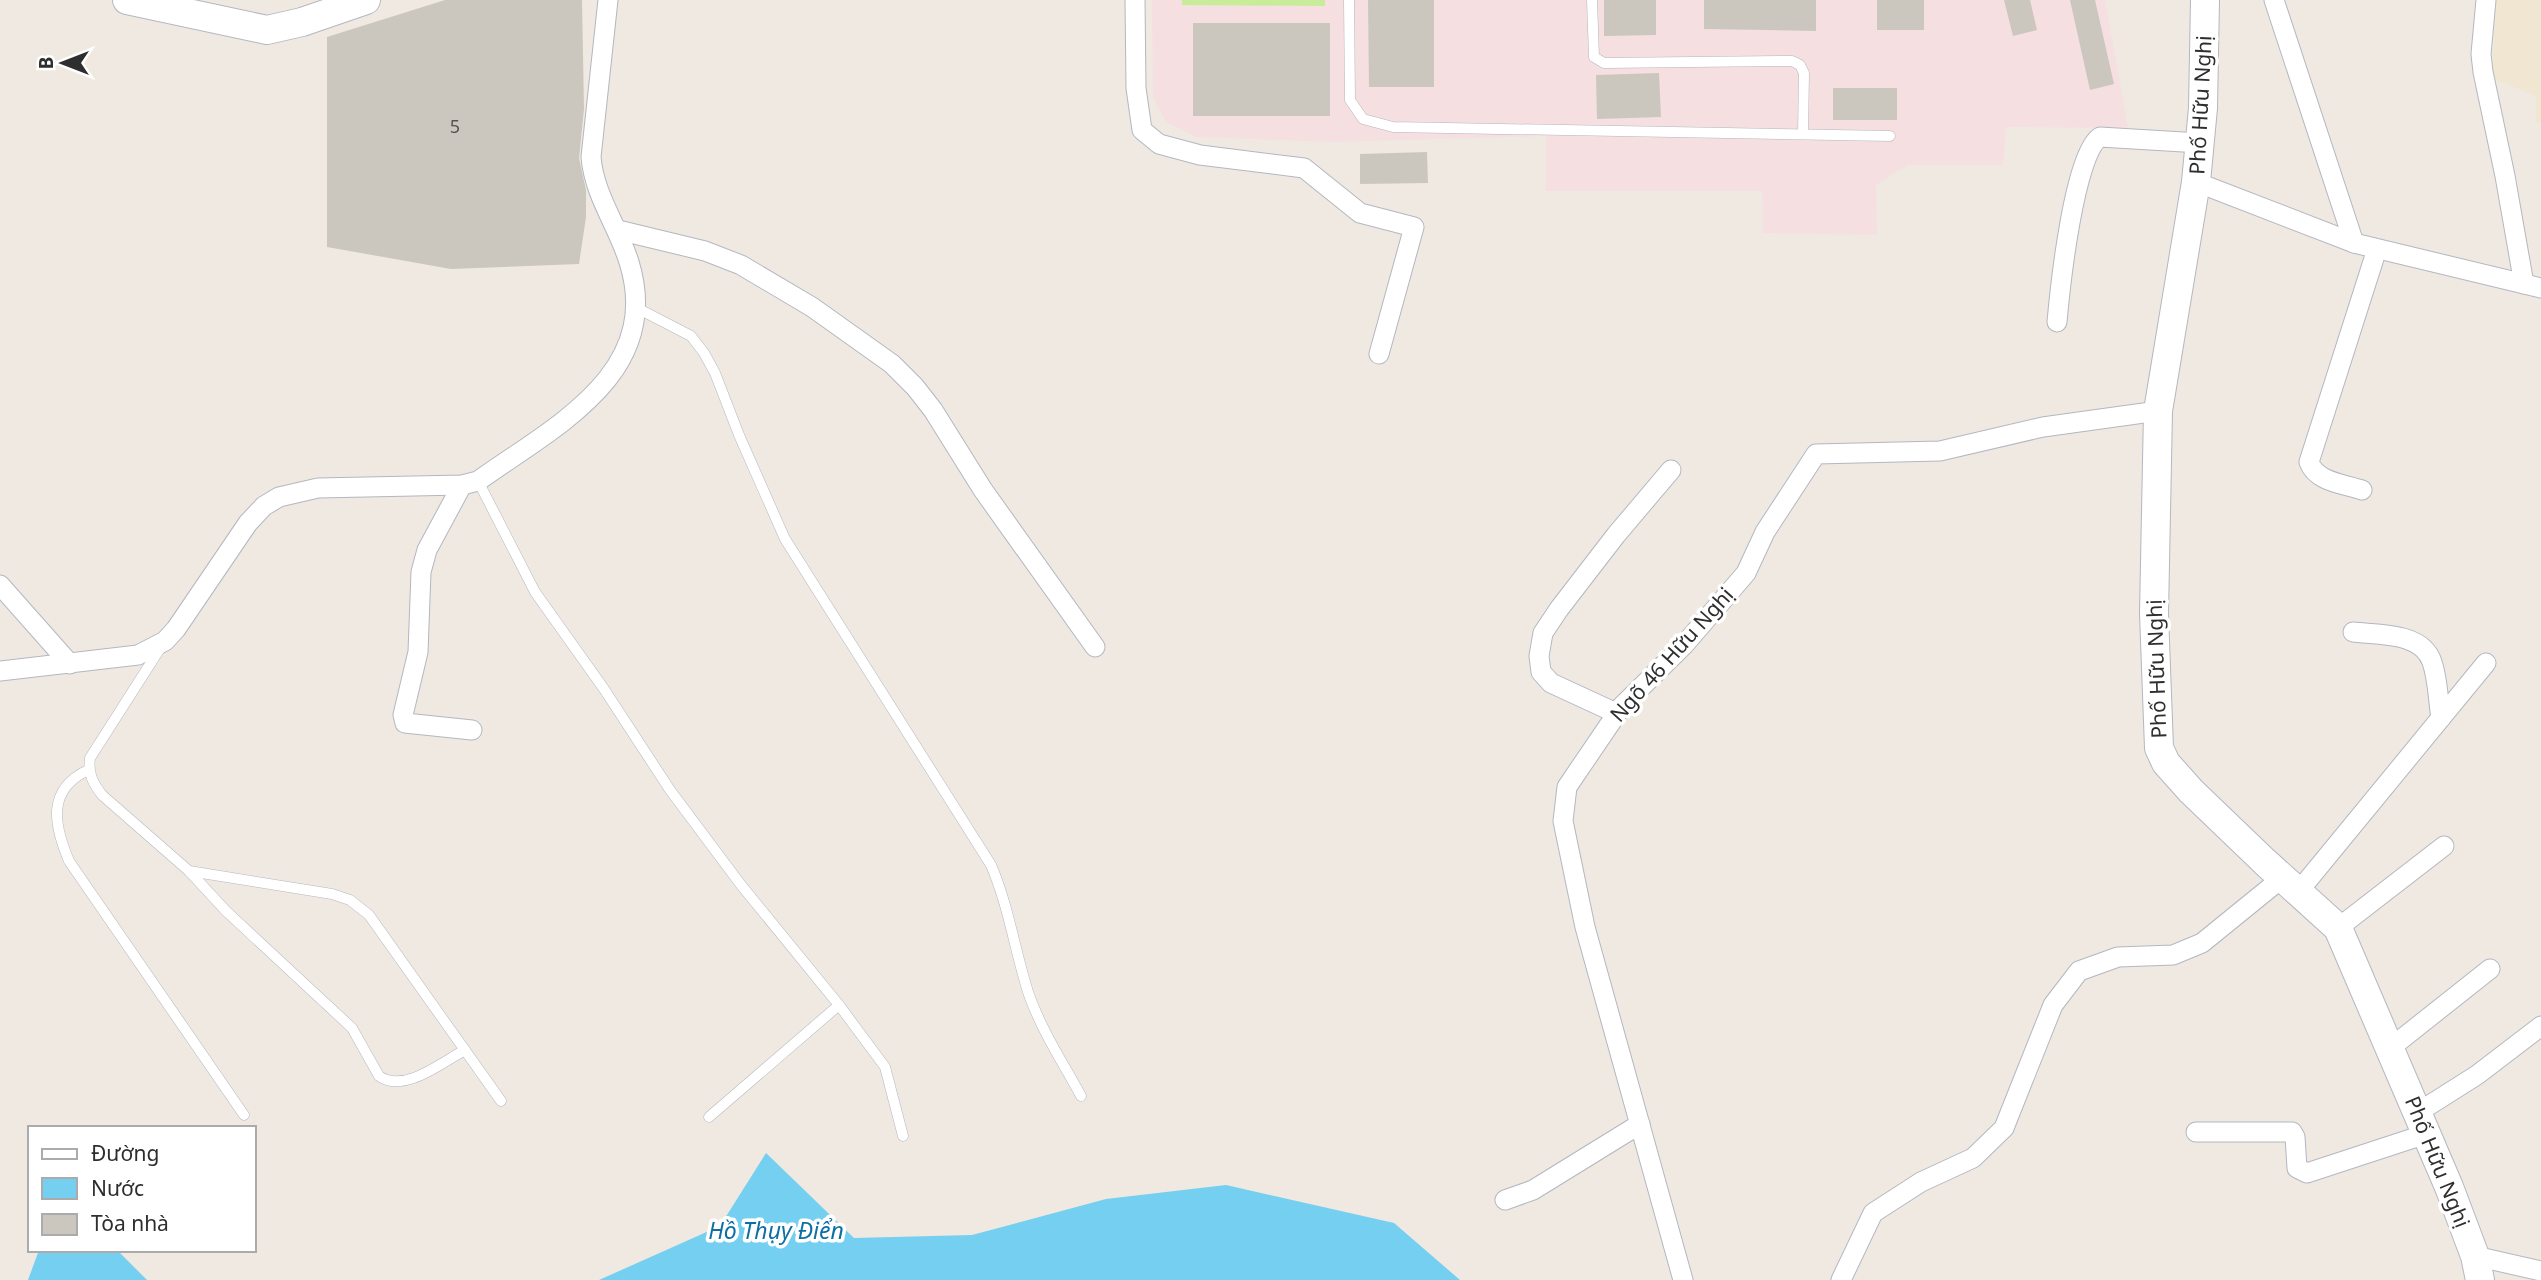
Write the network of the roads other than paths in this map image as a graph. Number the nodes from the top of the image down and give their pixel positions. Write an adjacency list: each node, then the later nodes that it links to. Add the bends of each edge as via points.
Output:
1 (127, 0): 2 (main road, via 267,30)
2 (366, 0)
3 (608, 0): 14 (street, via 591,157 599,195)
4 (1135, 0): 20 (street, via 1136,88 1142,131 1159,144 1200,155 1304,168 1360,213 1414,227)
5 (1349, 0): 10 (lane, via 1350,100 1363,119 1393,127)
6 (1592, 0): 10 (lane, via 1594,57 1604,63 1781,61 1800,65 1804,73)
7 (2205, 0): 12 (main road, Phố Hữu Nghị)
8 (2274, 0): 15 (street)
9 (2486, 0): 17 (street, via 2483,72)
10 (1803, 134): 11 (lane)
11 (1890, 136)
12 (2200, 143): 13 (main road, Phố Hữu Nghị); 19 (street, via 2100,138 2094,142 2069,225)
13 (2196, 182): 15 (street); 21 (main road, Phố Hữu Nghị)
14 (618, 230): 18 (street, via 630,264); 28 (street, via 705,251 741,265 812,307 892,364 933,410 983,490)
15 (2354, 243): 16 (street)
16 (2377, 248): 17 (street); 24 (street, via 2309,462 2319,477)
17 (2533, 286)
18 (635, 307): 23 (street, via 625,352 600,390); 45 (lane, via 691,337 704,353 785,539 991,865 1030,996)
19 (2057, 323)
20 (1379, 355)
21 (2158, 411): 32 (street, Ngõ 46 Hữu Nghị, via 2043,427 1940,451 1816,454 1765,532 1746,573 1684,645); 38 (main road, Phố Hữu Nghị, via 2154,614 2161,755 2191,791)
22 (1671, 470): 32 (street, via 1544,633 1541,672 1551,684)
23 (470, 483): 27 (street, via 318,488 279,497 248,523); 34 (street, via 427,550 421,572 418,652 403,715 405,723 417,726); 41 (lane, via 535,592 670,790)
24 (2362, 490)
25 (0, 585): 30 (street)
26 (2353, 632): 33 (street, via 2406,638 2422,648 2432,661)
27 (165, 641): 30 (street, via 138,655); 35 (lane, via 95,746)
28 (1095, 647)
29 (2486, 663): 33 (street)
30 (69, 664): 31 (street)
31 (0, 671)
32 (1616, 713): 50 (street, Ngõ 46 Hữu Nghị, via 1567,787 1563,821 1585,927)
33 (2441, 718): 38 (street)
34 (472, 730)
35 (88, 771): 37 (lane, via 102,795); 47 (lane, via 63,788 58,807 58,834 69,861)
36 (2444, 846): 39 (street)
37 (189, 871): 44 (lane, via 350,900 369,915); 44 (lane, via 352,1028 385,1080 412,1079)
38 (2290, 885): 39 (main road, Phố Hữu Nghị); 57 (street, via 2202,943 2173,955 2118,957 2079,971 2053,1005 2004,1128 1973,1158 1921,1182 1873,1213)
39 (2338, 928): 43 (main road, Phố Hữu Nghị)
40 (2490, 968): 43 (street)
41 (839, 1005): 48 (lane); 52 (lane, via 884,1067)
42 (2541, 1026): 49 (street)
43 (2389, 1049): 49 (main road, Phố Hữu Nghị)
44 (465, 1050): 46 (lane)
45 (1081, 1096)
46 (501, 1101)
47 (244, 1115)
48 (709, 1118)
49 (2421, 1123): 51 (street, via 2307,1173 2297,1168 2292,1132); 54 (main road, Phố Hữu Nghị)
50 (1640, 1124): 53 (street, via 1533,1190); 56 (street, Ngõ 46 Hữu Nghị)
51 (2196, 1132)
52 (903, 1136)
53 (1505, 1200)
54 (2477, 1268): 55 (street)
55 (2539, 1269)
56 (1683, 1280)
57 (1842, 1280)

